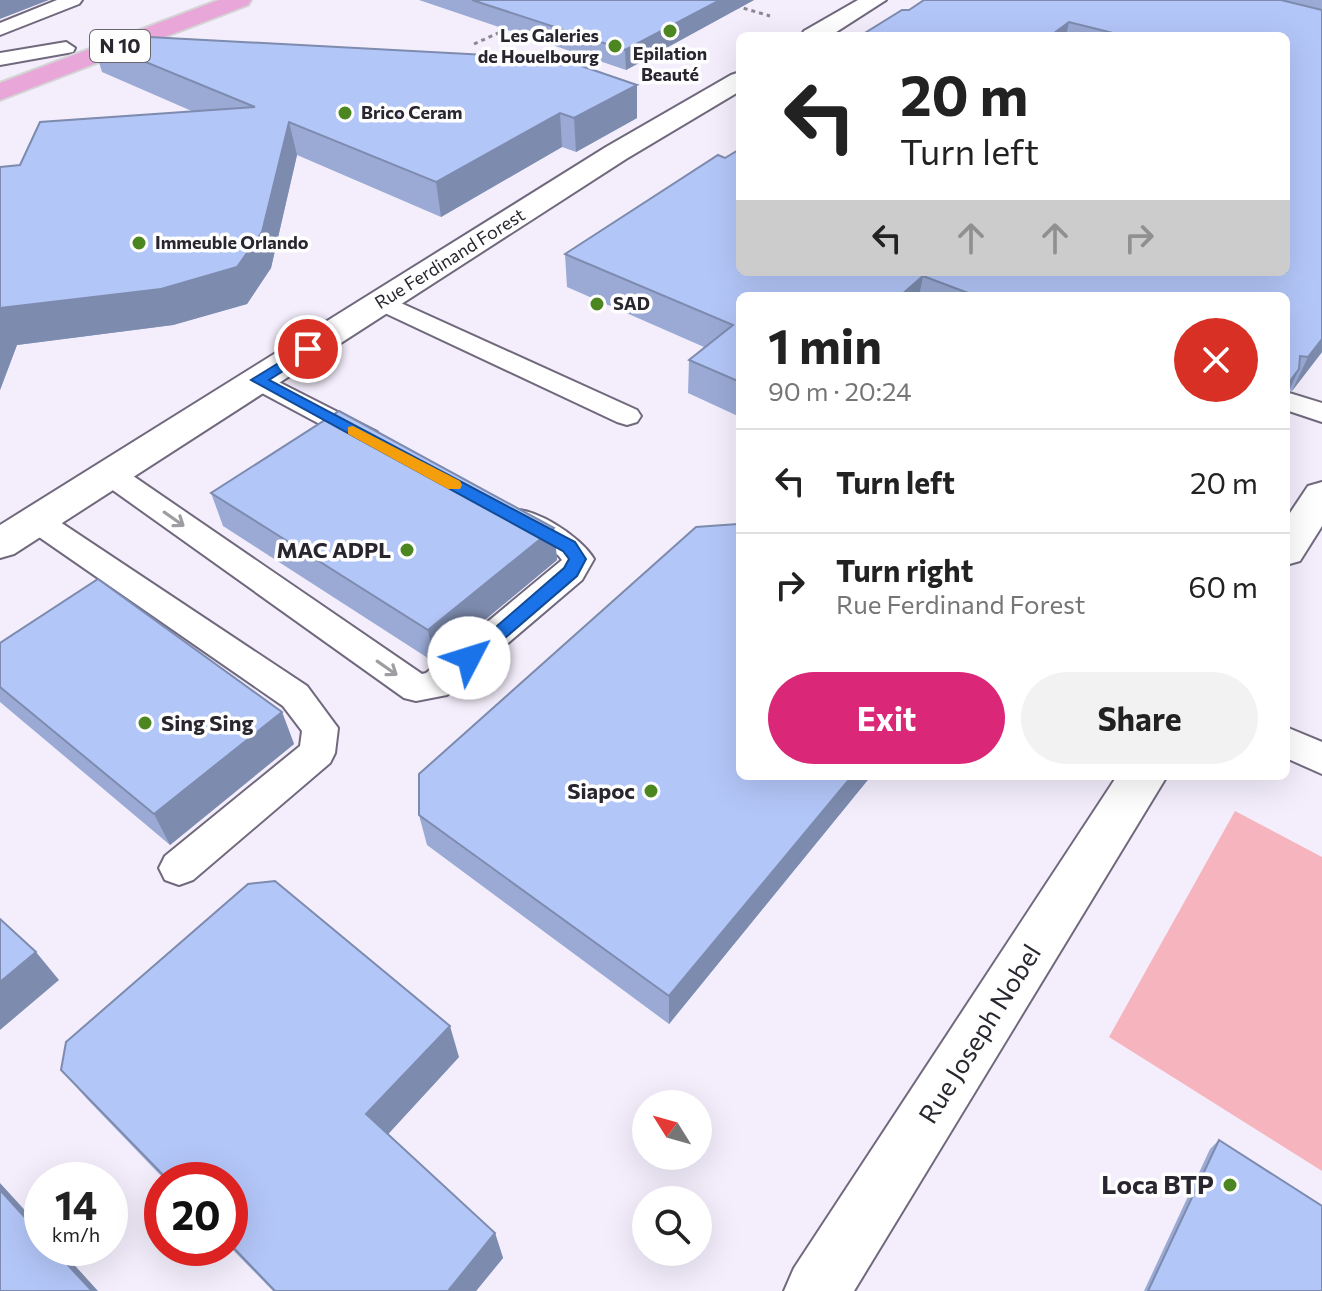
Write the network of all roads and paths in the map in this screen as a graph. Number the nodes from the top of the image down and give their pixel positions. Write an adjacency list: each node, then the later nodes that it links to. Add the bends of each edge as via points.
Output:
1 (73, 0): 8 (lane)
2 (195, 0): 11 (main road, N 10)
3 (240, 0): 15 (main road, N 10)
4 (875, 0): 9 (street)
5 (731, 5): 6 (path)
6 (770, 16)
7 (514, 26): 10 (path)
8 (0, 29)
9 (820, 32)
10 (474, 44)
11 (66, 48): 12 (lane); 13 (main road, N 10)
12 (0, 59)
13 (0, 73)
14 (736, 82): 16 (street, Rue Ferdinand Forest)
15 (0, 92)
16 (381, 302): 17 (street, Rue Ferdinand Forest); 20 (lane)
17 (259, 380): 21 (lane); 22 (street, Rue Ferdinand Forest)
18 (1290, 401): 19 (lane)
19 (1322, 413)
20 (627, 416)
21 (394, 452)
22 (110, 474): 24 (lane, one-way to 24, via 416,688 435,686 449,675 571,572 578,559 569,547); 25 (street, Rue Ferdinand Forest)
23 (1322, 495): 27 (street)
24 (488, 503)
25 (37, 521): 26 (street, Rue Ferdinand Forest); 31 (lane, via 295,696 320,728 317,753)
26 (0, 544)
27 (1290, 545)
28 (1290, 743): 29 (lane)
29 (1322, 759)
30 (1140, 780): 32 (street, Rue Joseph Nobel)
31 (179, 868)
32 (817, 1291)

